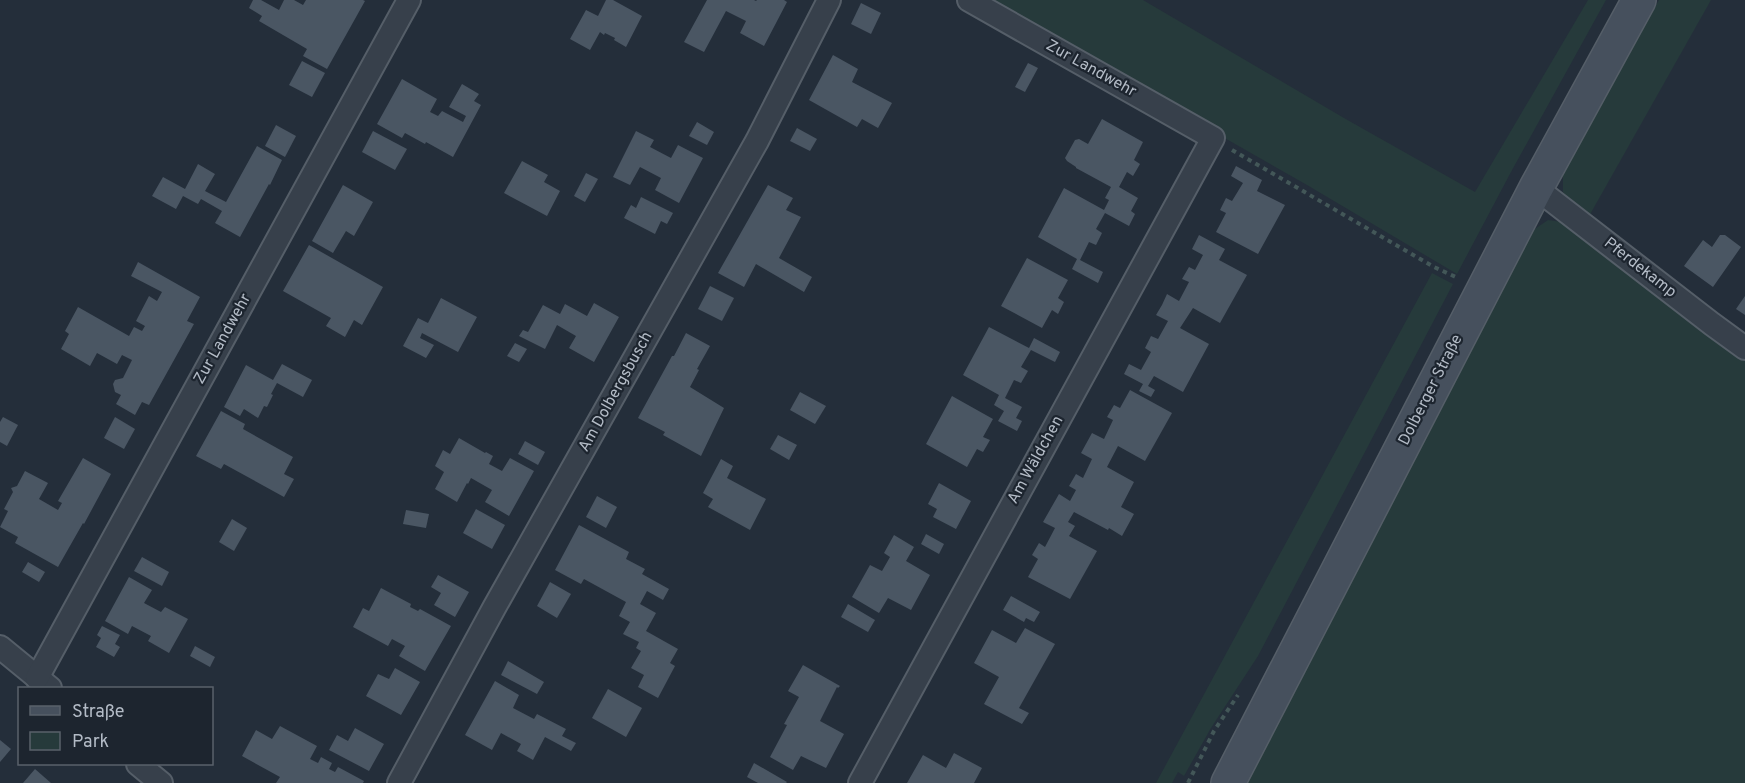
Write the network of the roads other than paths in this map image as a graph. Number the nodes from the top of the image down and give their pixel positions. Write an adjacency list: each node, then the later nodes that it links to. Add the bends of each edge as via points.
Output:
1 (410, 0): 9 (street, Zur Landwehr)
2 (830, 0): 12 (street, Am Dolbergsbusch, via 758,141)
3 (969, 0): 5 (street, Zur Landwehr)
4 (1639, 0): 6 (main road, Dolberger Straße)
5 (1213, 138): 13 (street, Am Wäldchen)
6 (1536, 188): 7 (street, Pferdekamp); 14 (main road, Dolberger Straße)
7 (1745, 348)
8 (0, 647): 9 (street)
9 (43, 683)
10 (139, 765): 11 (street)
11 (161, 783)
12 (399, 783)
13 (860, 783)
14 (1228, 783)

